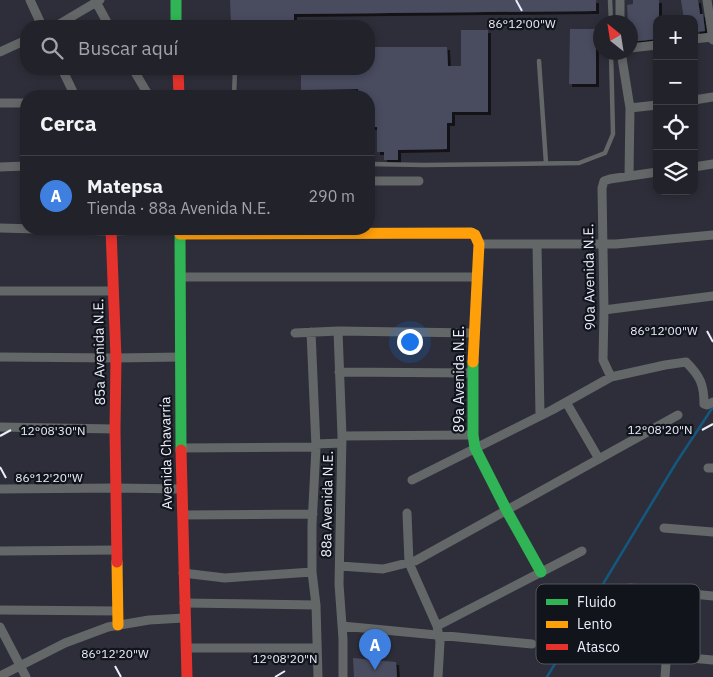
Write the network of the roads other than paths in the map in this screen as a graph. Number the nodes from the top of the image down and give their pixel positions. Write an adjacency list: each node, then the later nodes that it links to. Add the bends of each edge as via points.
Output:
1 (30, 0): 9 (street)
2 (176, 0): 12 (street)
3 (610, 0): 7 (lane)
4 (620, 0): 8 (street)
5 (707, 0): 14 (street)
6 (97, 1): 10 (street); 11 (street)
7 (610, 15)
8 (620, 15)
9 (39, 20)
10 (66, 20)
11 (106, 20)
12 (176, 20)
13 (698, 39): 14 (street)
14 (713, 39)
15 (20, 43): 18 (street)
16 (653, 45): 17 (street)
17 (638, 47)
18 (0, 52)
19 (611, 60): 36 (lane, via 613,134 605,153 579,163)
20 (622, 60): 35 (street)
21 (539, 61): 36 (lane)
22 (65, 75): 26 (street)
23 (137, 75): 27 (street)
24 (178, 75): 28 (street)
25 (235, 75): 29 (lane)
26 (72, 90)
27 (145, 90)
28 (179, 90)
29 (234, 90)
30 (713, 98): 31 (street)
31 (698, 100)
32 (20, 102): 33 (street)
33 (0, 103)
34 (653, 105): 35 (street)
35 (630, 108): 43 (street)
36 (546, 163): 37 (lane)
37 (375, 164)
38 (713, 164): 40 (street)
39 (20, 166): 41 (street)
40 (698, 166)
41 (0, 167)
42 (653, 173): 43 (street)
43 (629, 176): 54 (street, 90a Avenida N.E., via 604,181)
44 (375, 181): 45 (street)
45 (419, 181)
46 (0, 228): 47 (street)
47 (20, 228)
48 (375, 232): 52 (street, via 471,233)
49 (713, 234): 54 (street)
50 (111, 235): 57 (street, 85a Avenida N.E.)
51 (179, 235): 55 (street, Avenida Chavarría)
52 (478, 244): 53 (street); 56 (street, 89a Avenida N.E.)
53 (537, 244): 54 (street); 74 (street)
54 (602, 244): 60 (street, 90a Avenida N.E.)
55 (180, 277): 56 (street); 66 (street, Avenida Chavarría)
56 (476, 277): 64 (street, 89a Avenida N.E.)
57 (113, 291): 58 (street); 67 (street, 85a Avenida N.E.)
58 (0, 292)
59 (713, 296): 60 (street)
60 (604, 310): 70 (street, 90a Avenida N.E., via 603,360)
61 (338, 331): 63 (street); 64 (street); 68 (street, 88a Avenida N.E.)
62 (295, 332): 63 (street)
63 (311, 332): 79 (street, 88a Avenida N.E.)
64 (473, 333): 69 (street, 89a Avenida N.E.)
65 (0, 357): 67 (street)
66 (181, 357): 67 (street); 80 (street, Avenida Chavarría)
67 (116, 358): 76 (street, 85a Avenida N.E.)
68 (340, 372): 69 (street); 78 (street, 88a Avenida N.E.)
69 (472, 373): 77 (street, 89a Avenida N.E.)
70 (612, 377): 71 (street); 72 (street, via 686,362 698,374 704,390 704,404)
71 (566, 402): 74 (street); 82 (street)
72 (710, 403)
73 (678, 415): 82 (street)
74 (540, 416): 81 (street)
75 (0, 427): 76 (street)
76 (115, 429): 84 (street, 85a Avenida N.E.)
77 (473, 436): 78 (street); 81 (street, 89a Avenida N.E.)
78 (342, 439): 79 (street); 97 (street, 88a Avenida N.E.)
79 (316, 446): 80 (street); 89 (street, 88a Avenida N.E.)
80 (181, 448): 86 (street, Avenida Chavarría)
81 (475, 448): 83 (street); 87 (street, 89a Avenida N.E.)
82 (599, 459): 87 (street)
83 (412, 480)
84 (116, 488): 85 (street); 86 (street); 93 (street, 85a Avenida N.E.)
85 (0, 489)
86 (182, 490): 90 (street, Avenida Chavarría)
87 (507, 511): 96 (street); 99 (street, 89a Avenida N.E.)
88 (407, 513): 96 (street)
89 (313, 514): 90 (street); 98 (street, 88a Avenida N.E.)
90 (182, 515): 100 (street, Avenida Chavarría)
91 (664, 528): 92 (street)
92 (713, 532)
93 (117, 550): 94 (street); 106 (street, 85a Avenida N.E.)
94 (0, 551)
95 (582, 551): 99 (street)
96 (409, 563): 97 (street, via 383,569); 111 (street)
97 (340, 566): 109 (street, 88a Avenida N.E.)
98 (312, 572): 100 (street, via 225,578); 104 (street, 88a Avenida N.E.)
99 (541, 572): 111 (street)
100 (183, 573): 103 (street, Avenida Chavarría)
101 (700, 595): 102 (street)
102 (713, 596)
103 (184, 603): 104 (street); 107 (street, Avenida Chavarría)
104 (316, 605): 114 (street, 88a Avenida N.E.)
105 (0, 610): 106 (street)
106 (118, 611): 108 (street, 85a Avenida N.E.)
107 (184, 618): 108 (street); 113 (street, Avenida Chavarría)
108 (118, 625): 118 (street, via 65,643)
109 (342, 626): 111 (street); 123 (street, 88a Avenida N.E.)
110 (0, 627): 118 (street)
111 (438, 631): 112 (street); 124 (street)
112 (532, 644)
113 (186, 648): 114 (street); 121 (street, Avenida Chavarría)
114 (316, 648): 122 (street, 88a Avenida N.E.)
115 (700, 659): 116 (street)
116 (713, 660)
117 (666, 664): 125 (street)
118 (20, 666): 119 (street); 120 (street)
119 (0, 676)
120 (26, 677)
121 (187, 677)
122 (318, 677)
123 (343, 677)
124 (438, 677)
125 (665, 677)

